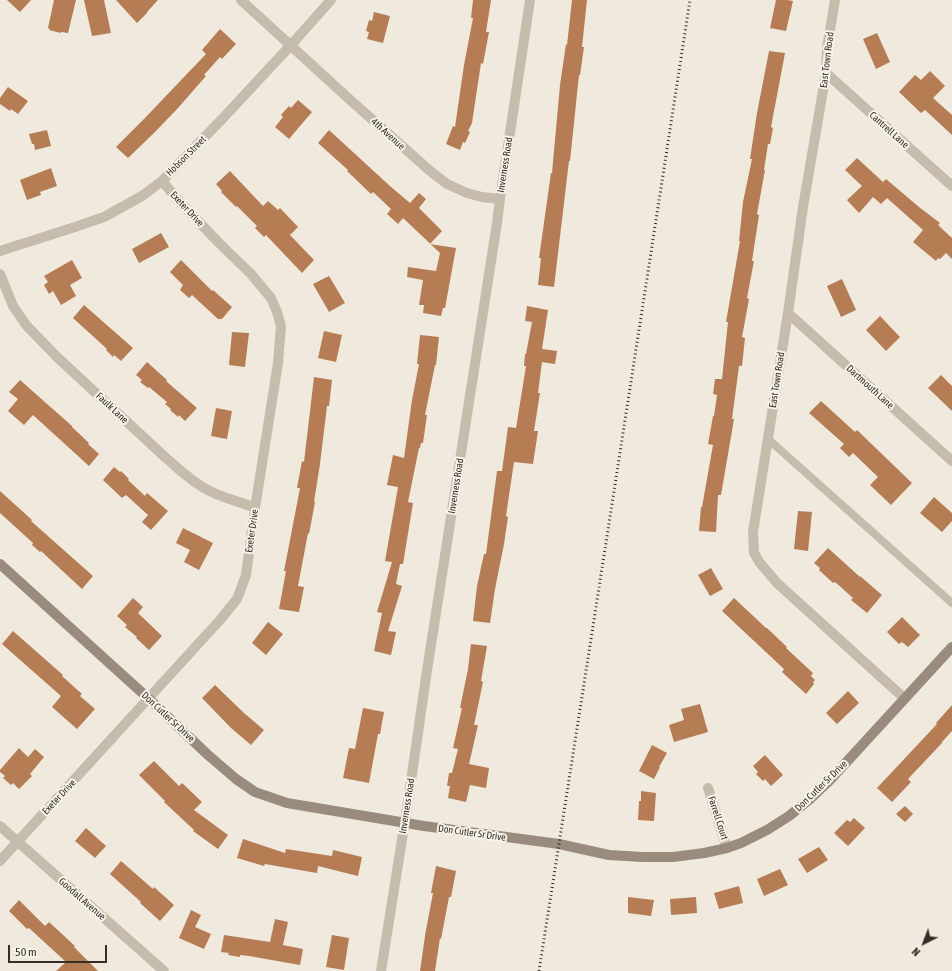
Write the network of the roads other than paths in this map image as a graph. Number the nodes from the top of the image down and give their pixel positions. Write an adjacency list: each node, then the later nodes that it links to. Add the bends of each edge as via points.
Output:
1 (242, 0): 5 (street, 4th Avenue)
2 (331, 0): 5 (street, Hobson Street)
3 (530, 0): 9 (street, Inverness Road)
4 (835, 0): 6 (street, East Town Road, via 827,48)
5 (291, 45): 7 (street, Hobson Street); 9 (street, 4th Avenue, via 353,103 447,184 467,193)
6 (826, 74): 8 (street, Cantrell Lane); 12 (street, East Town Road)
7 (162, 181): 10 (street, Hobson Street, via 142,196 104,217); 15 (street, Exeter Drive, via 251,274 271,298 277,312 280,326 278,363)
8 (952, 186)
9 (500, 199): 22 (street, Inverness Road)
10 (0, 251)
11 (0, 274): 15 (street, Faulk Lane, via 13,306 26,325 166,458 206,489)
12 (788, 314): 13 (street, East Town Road); 14 (street, Dartmouth Lane)
13 (768, 439): 17 (lane); 19 (street, East Town Road, via 753,532 754,553 777,583)
14 (952, 461)
15 (255, 508): 20 (street, Exeter Drive, via 246,575 237,599)
16 (0, 564): 20 (street, Don Cutler Sr Drive)
17 (952, 603)
18 (952, 647): 19 (street, Don Cutler Sr Drive)
19 (904, 698): 25 (street, Don Cutler Sr Drive, via 810,799 767,830)
20 (149, 699): 22 (street, Don Cutler Sr Drive, via 208,755 255,792 287,803); 24 (street, Exeter Drive)
21 (708, 788): 25 (street, Farrell Court)
22 (404, 822): 25 (street, Don Cutler Sr Drive, via 559,844 609,855 673,857); 28 (street, Inverness Road)
23 (0, 826): 24 (street, Goodall Avenue)
24 (17, 842): 26 (street, Exeter Drive); 27 (street, Goodall Avenue)
25 (727, 848)
26 (0, 861)
27 (164, 971)
28 (381, 971)

